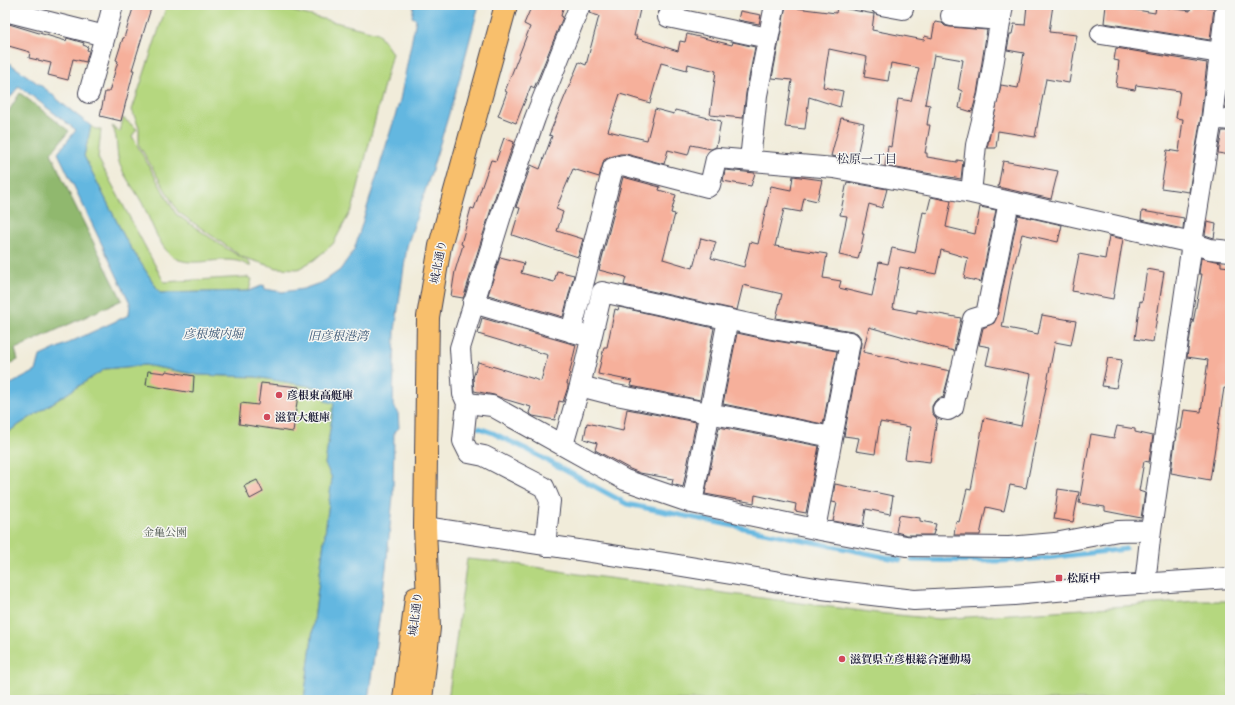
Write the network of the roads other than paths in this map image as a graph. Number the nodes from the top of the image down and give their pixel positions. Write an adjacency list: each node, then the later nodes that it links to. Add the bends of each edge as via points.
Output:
1 (113, 5): 13 (street)
2 (506, 5): 34 (main road, 城北通り, via 440,246 428,317)
3 (580, 5): 23 (street, via 535,118)
4 (775, 5): 14 (street)
5 (881, 5): 7 (street)
6 (1226, 5): 15 (street)
7 (903, 9)
8 (5, 11): 13 (street)
9 (1002, 12): 10 (street); 19 (street, via 988,96 976,145)
10 (950, 16)
11 (668, 17): 14 (street)
12 (1101, 34): 15 (street)
13 (105, 36): 16 (street)
14 (768, 38): 18 (street, via 757,95)
15 (1220, 53): 17 (street)
16 (89, 93)
17 (1221, 119): 21 (street)
18 (750, 160): 19 (street, via 834,168); 25 (street, via 716,159 708,187 623,165 613,168)
19 (971, 193): 20 (street)
20 (1010, 202): 21 (street); 29 (street, via 986,315 973,319 953,407)
21 (1192, 243): 22 (street, via 1210,249); 36 (street)
22 (1230, 251)
23 (473, 303): 25 (street); 28 (street, via 460,348 463,394)
24 (728, 320): 26 (street, via 602,292); 30 (street); 31 (street, via 850,342)
25 (571, 332): 26 (street)
26 (591, 337): 27 (street)
27 (580, 386): 30 (street); 32 (street)
28 (467, 403): 32 (street, via 492,406); 37 (street, via 463,441 469,453 484,456 544,487 550,501)
29 (943, 409)
30 (709, 413): 31 (street); 33 (street)
31 (832, 437): 35 (street)
32 (564, 445): 33 (street, via 625,480)
33 (692, 503): 35 (street)
34 (424, 527): 37 (street); 40 (main road, 城北通り); 41 (main road, 城北通り, via 428,628)
35 (815, 529): 36 (street, via 906,546 1002,547 1055,543 1118,531)
36 (1151, 530): 39 (street)
37 (545, 546): 39 (street, via 822,589 914,600)
38 (1230, 578): 39 (street)
39 (1145, 584)
40 (404, 700)
41 (421, 700)

